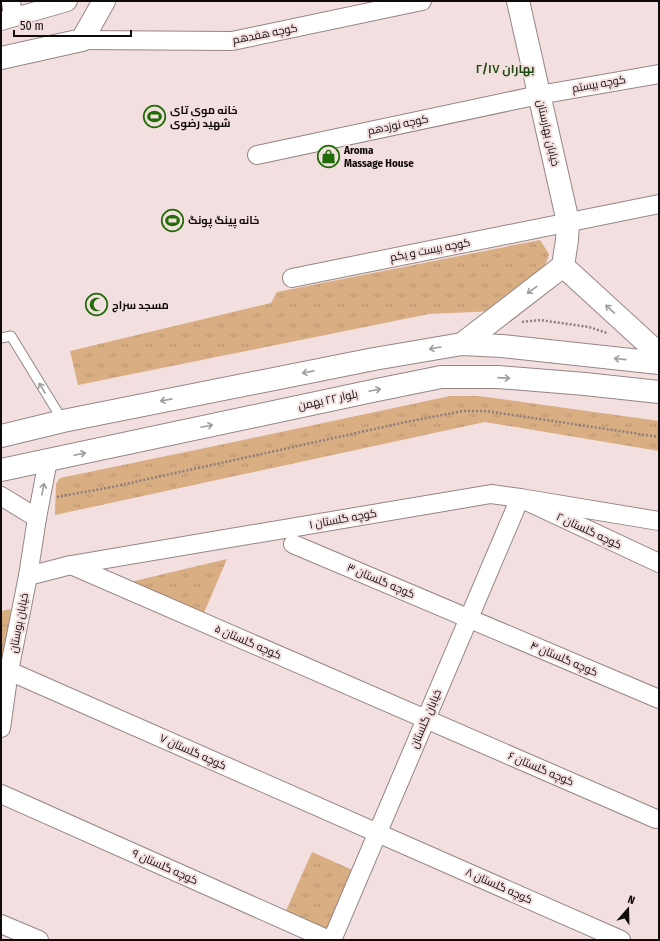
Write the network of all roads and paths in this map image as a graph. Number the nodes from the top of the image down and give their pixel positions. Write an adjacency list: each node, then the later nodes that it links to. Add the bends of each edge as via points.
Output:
1 (68, 1): 5 (street)
2 (104, 1): 6 (main road)
3 (422, 1): 6 (street, کوچه هفدهم, via 232,41)
4 (518, 1): 9 (main road, خیابان بهارستان)
5 (8, 13)
6 (82, 40): 7 (main road)
7 (1, 58)
8 (659, 74): 9 (street, کوچه بیستم)
9 (539, 95): 10 (street, کوچه نوزدهم); 12 (main road, خیابان بهارستان)
10 (257, 154)
11 (659, 204): 12 (street, کوچه بیست و یکم)
12 (568, 222): 13 (main road, خیابان بهارستان); 14 (street, کوچه بیست و یکم)
13 (563, 266): 18 (main road, one-way to 18); 19 (main road, one-way to 13)
14 (292, 278)
15 (516, 322): 16 (path, via 540,320 589,326)
16 (608, 333)
17 (1, 338): 22 (lane, one-way to 17, via 11,336)
18 (462, 344): 20 (main road, one-way to 18); 22 (main road, one-way to 22)
19 (659, 354)
20 (659, 363)
21 (659, 392): 25 (main road, بلوار ۲۲ بهمن, one-way to 21, via 441,377 498,377)
22 (62, 421): 23 (main road)
23 (1, 436)
24 (659, 437): 28 (path, via 486,411 463,411)
25 (48, 460): 26 (main road, بلوار ۲۲ بهمن); 30 (street, خیابان بوستان, one-way to 25)
26 (1, 470)
27 (1, 496): 30 (street)
28 (57, 498)
29 (520, 498): 31 (street, کوچه گلستان ۱); 33 (street, کوچه گلستان ۲); 34 (street, کوچه گلستان ۱, via 491,494); 36 (street, خیابان گلستان)
30 (37, 518): 35 (street, خیابان بوستان)
31 (659, 521)
32 (293, 544): 36 (street, کوچه گلستان ۳)
33 (659, 563)
34 (71, 566): 35 (street, کوچه گلستان ۱); 39 (street, کوچه گلستان ۵)
35 (28, 576): 37 (street, خیابان بوستان)
36 (468, 618): 38 (street, کوچه گلستان ۴); 39 (street, خیابان گلستان)
37 (9, 671): 40 (street, خیابان بوستان); 43 (street, کوچه گلستان ۷)
38 (659, 699)
39 (426, 719): 42 (street, کوچه گلستان ۶); 43 (street, خیابان گلستان)
40 (1, 728)
41 (1, 794): 46 (street, کوچه گلستان ۹)
42 (656, 819)
43 (377, 833): 47 (street, خیابان گلستان); 48 (street, کوچه گلستان ۸)
44 (1, 924): 45 (street)
45 (39, 940)
46 (329, 940)
47 (332, 940)
48 (621, 940)

